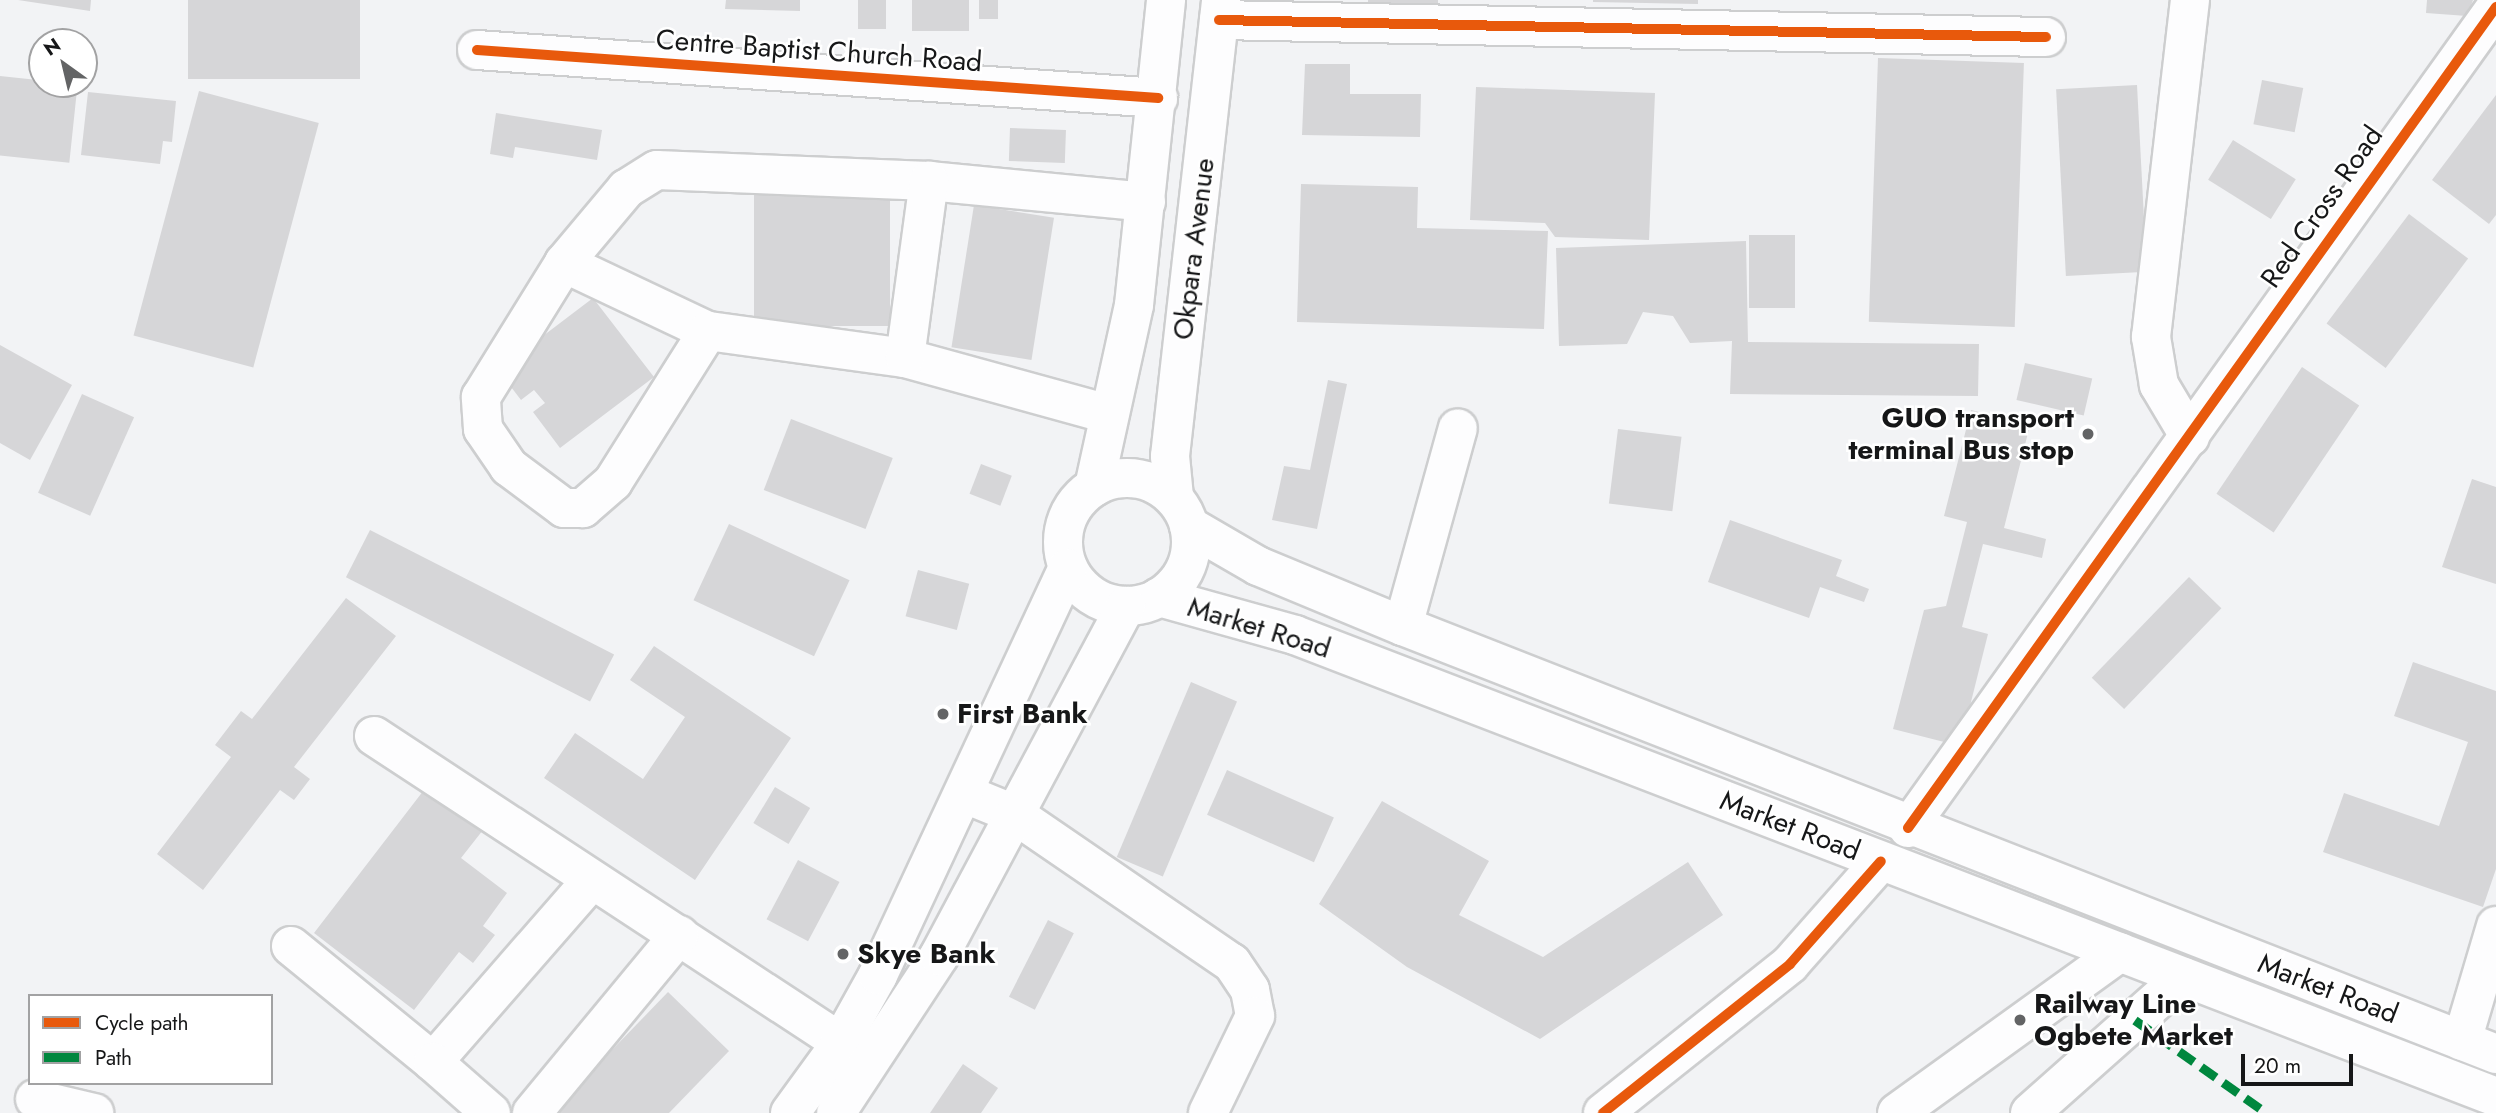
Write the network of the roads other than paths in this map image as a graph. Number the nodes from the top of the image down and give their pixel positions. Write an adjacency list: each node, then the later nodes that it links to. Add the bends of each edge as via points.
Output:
1 (1166, 0): 7 (main road, Okpara Avenue)
2 (2190, 0): 15 (main road, via 2151,337 2159,385)
3 (2496, 7): 15 (main road, Red Cross Road, via 2362,185)
4 (1220, 10): 5 (main road); 17 (main road, Okpara Avenue, via 1170,456)
5 (2046, 37)
6 (477, 50): 7 (main road, Centre Baptist Church Road)
7 (1158, 98): 9 (main road, Okpara Avenue)
8 (929, 181): 9 (main road); 10 (main road, via 657,170 626,189); 12 (main road)
9 (1146, 202): 13 (main road, Okpara Avenue, via 1134,304)
10 (564, 262): 11 (main road); 11 (main road, via 481,397 483,429 509,467 564,508 583,508 613,482)
11 (708, 331): 12 (main road)
12 (905, 358): 13 (main road)
13 (1110, 414): 16 (main road, Okpara Avenue)
14 (1458, 428): 20 (main road)
15 (2190, 437): 24 (main road, Red Cross Road)
16 (1094, 487): 17 (main road, via 1136,478); 18 (main road, via 1065,523)
17 (1182, 512): 19 (main road, via 1186,566); 20 (main road, Market Road, via 1258,566)
18 (1068, 568): 19 (main road, via 1091,596); 22 (main road)
19 (1142, 602): 23 (main road); 25 (main road, Market Road, via 1295,635)
20 (1403, 626): 24 (main road, Market Road)
21 (374, 736): 26 (main road)
22 (965, 794): 23 (main road); 32 (main road)
23 (1014, 814): 35 (main road, via 939,956); 43 (main road, via 1232,963 1250,990 1255,1016)
24 (1908, 828): 33 (main road, Market Road)
25 (1881, 861): 30 (main road, Market Road); 44 (main road, via 1790,964)
26 (591, 881): 28 (main road); 34 (main road)
27 (2496, 926): 33 (main road)
28 (679, 935): 32 (main road); 40 (main road)
29 (292, 946): 34 (main road)
30 (2120, 952): 31 (main road, Market Road); 45 (main road)
31 (2183, 977): 36 (main road, Market Road); 46 (main road)
32 (838, 1047): 35 (main road); 41 (main road)
33 (2479, 1048)
34 (433, 1062): 39 (main road)
35 (872, 1063): 42 (main road)
36 (2496, 1097)
37 (35, 1099): 38 (main road)
38 (94, 1113)
39 (491, 1113)
40 (532, 1113)
41 (790, 1113)
42 (836, 1113)
43 (1208, 1113)
44 (1603, 1113)
45 (1897, 1113)
46 (2030, 1113)

